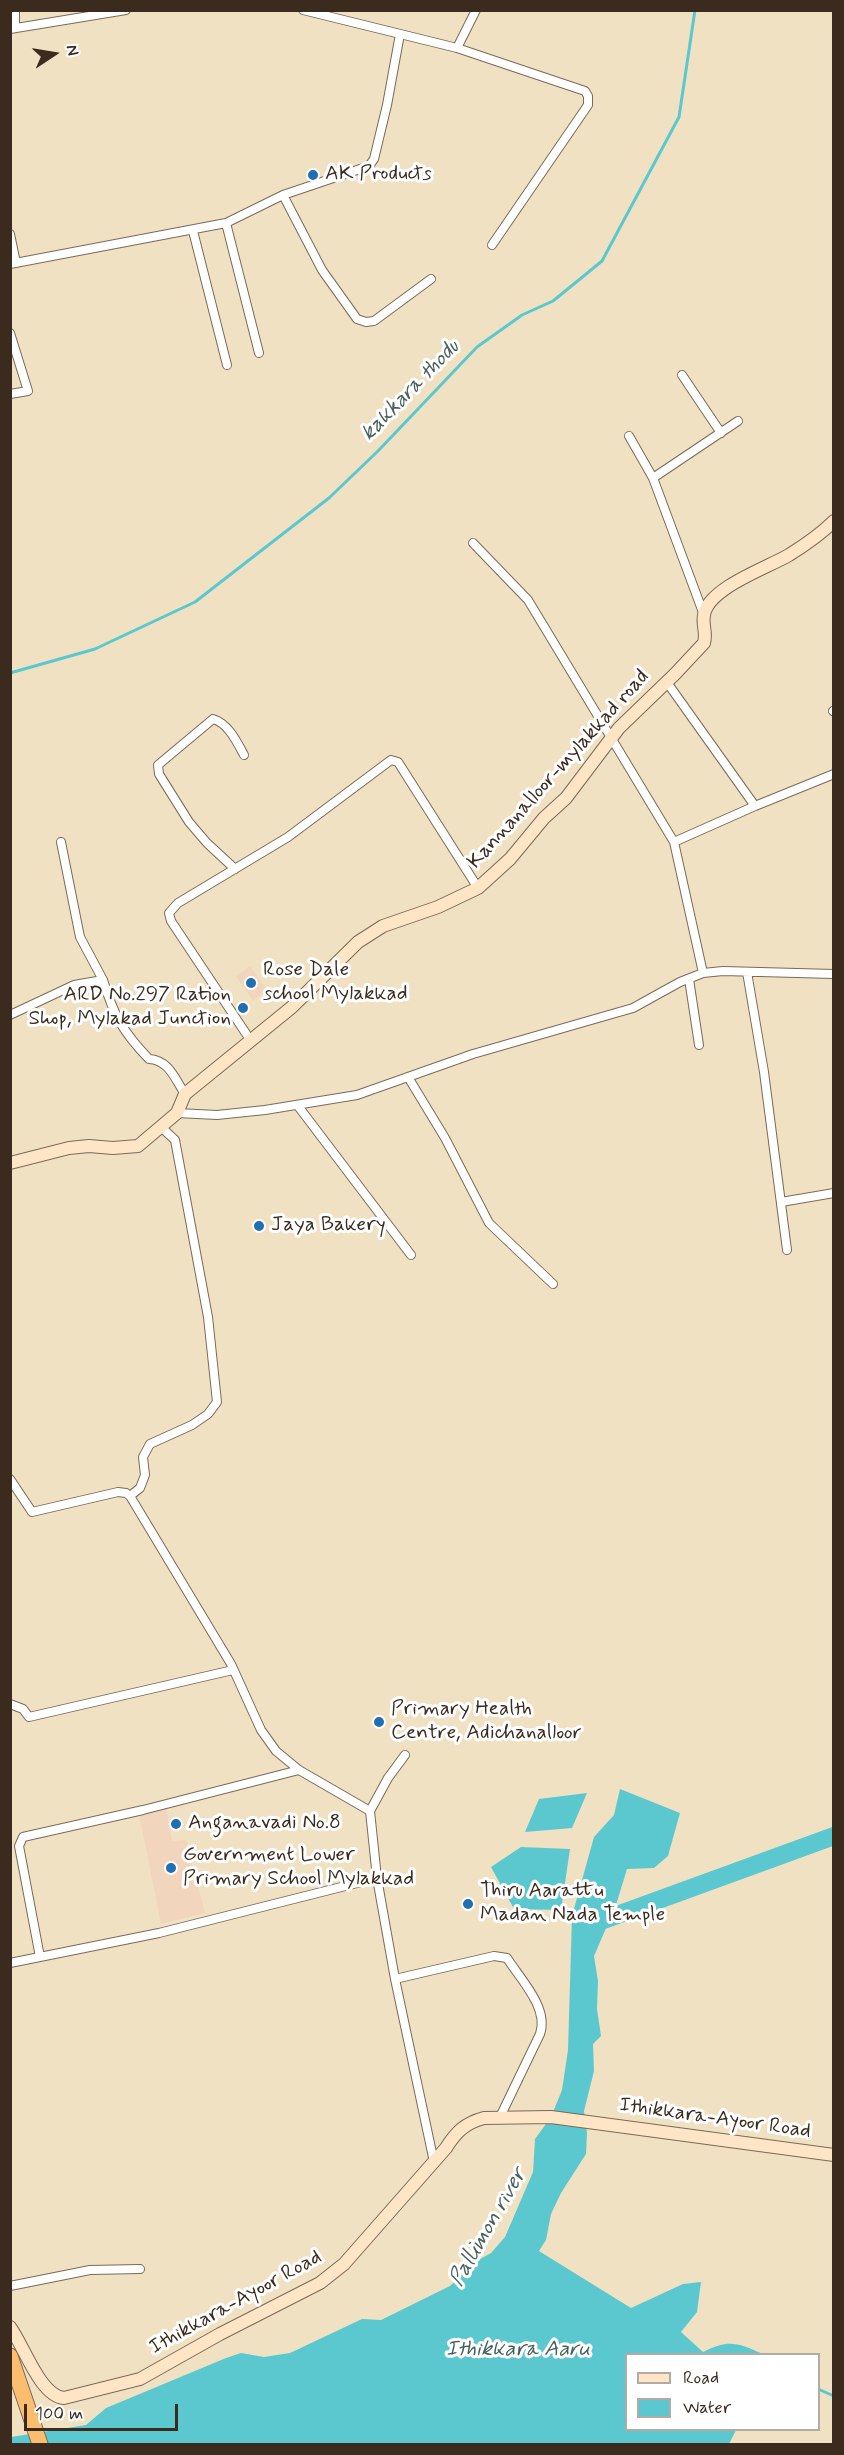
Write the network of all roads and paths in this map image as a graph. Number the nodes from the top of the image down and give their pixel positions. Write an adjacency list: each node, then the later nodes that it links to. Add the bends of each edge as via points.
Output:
1 (15, 10): 5 (street)
2 (126, 10): 5 (street)
3 (303, 10): 6 (street)
4 (476, 10): 7 (street)
5 (13, 28)
6 (400, 34): 7 (street); 8 (street, via 387,105 369,166)
7 (457, 48): 12 (street, via 585,91 588,96 588,105)
8 (283, 195): 9 (street); 14 (street, via 322,270 357,319 374,321)
9 (226, 223): 10 (street); 16 (street)
10 (193, 231): 13 (street); 17 (street)
11 (10, 234): 13 (street)
12 (492, 245)
13 (13, 264)
14 (431, 279)
15 (10, 333): 19 (street, via 28,391)
16 (259, 353)
17 (227, 365)
18 (682, 375): 21 (street)
19 (10, 394)
20 (738, 421): 21 (street)
21 (721, 433): 23 (street)
22 (629, 436): 23 (street)
23 (653, 478): 26 (street)
24 (834, 521): 26 (main road, via 791,554 726,588)
25 (473, 543): 28 (street, via 528,600)
26 (704, 615): 27 (main road, Kannanalloor-mylakkad road, via 704,643)
27 (666, 681): 28 (main road, Kannanalloor-mylakkad road); 31 (street)
28 (611, 738): 32 (street); 35 (main road, Kannanalloor-mylakkad road, via 566,798)
29 (244, 755): 34 (street, via 229,730 213,719 158,765 159,774 189,822)
30 (834, 774): 31 (street)
31 (755, 806): 32 (street)
32 (674, 842): 37 (street)
33 (61, 843): 40 (street, via 80,937)
34 (235, 869): 35 (street, via 288,837 395,760); 42 (street, via 178,903 169,913)
35 (478, 888): 42 (main road, Kannanalloor-mylakkad road, via 383,926 358,942)
36 (747, 972): 37 (street); 38 (street); 51 (street)
37 (703, 973): 39 (street)
38 (834, 974)
39 (689, 979): 43 (street); 44 (street, via 633,1008)
40 (103, 980): 41 (street, via 75,985); 45 (street, via 112,1010 129,1037 149,1059 166,1065)
41 (10, 1015)
42 (251, 1041): 45 (main road, Kannanalloor-mylakkad road)
43 (699, 1046)
44 (408, 1077): 46 (street, via 357,1095); 54 (street, via 489,1223)
45 (185, 1094): 47 (main road, Kannanalloor-mylakkad road)
46 (298, 1106): 47 (street, via 217,1115); 53 (street)
47 (177, 1113): 48 (main road, Kannanalloor-mylakkad road)
48 (160, 1126): 49 (main road, Kannanalloor-mylakkad road, via 138,1146 79,1147); 56 (street, via 175,1140 208,1317 217,1402 192,1425 150,1444 142,1458 145,1474 140,1488)
49 (10, 1163)
50 (834, 1193): 51 (street)
51 (781, 1202): 52 (street)
52 (787, 1250)
53 (411, 1254)
54 (554, 1284)
55 (10, 1479): 56 (street, via 32,1512 118,1492)
56 (130, 1497): 57 (street)
57 (233, 1670): 58 (street, via 29,1717 23,1709); 60 (street, via 261,1730 278,1753)
58 (10, 1704)
59 (405, 1755): 61 (street)
60 (299, 1770): 61 (street); 63 (street, via 23,1837 19,1846)
61 (370, 1811): 62 (street)
62 (377, 1878): 63 (street, via 159,1933); 65 (street)
63 (40, 1957): 64 (street)
64 (10, 1963)
65 (395, 1979): 66 (street, via 494,1956 507,1958 543,2021); 68 (street)
66 (500, 2117): 67 (main road, Ithikkara-Ayoor Road, via 551,2117); 68 (main road, Ithikkara-Ayoor Road, via 473,2121 459,2130)
67 (834, 2155)
68 (434, 2162): 71 (main road, Ithikkara-Ayoor Road, via 344,2264 320,2283 140,2379 57,2398 43,2386)
69 (140, 2269): 70 (street, via 90,2270)
70 (10, 2286)
71 (10, 2327)
72 (10, 2356): 73 (highway)
73 (40, 2445)

